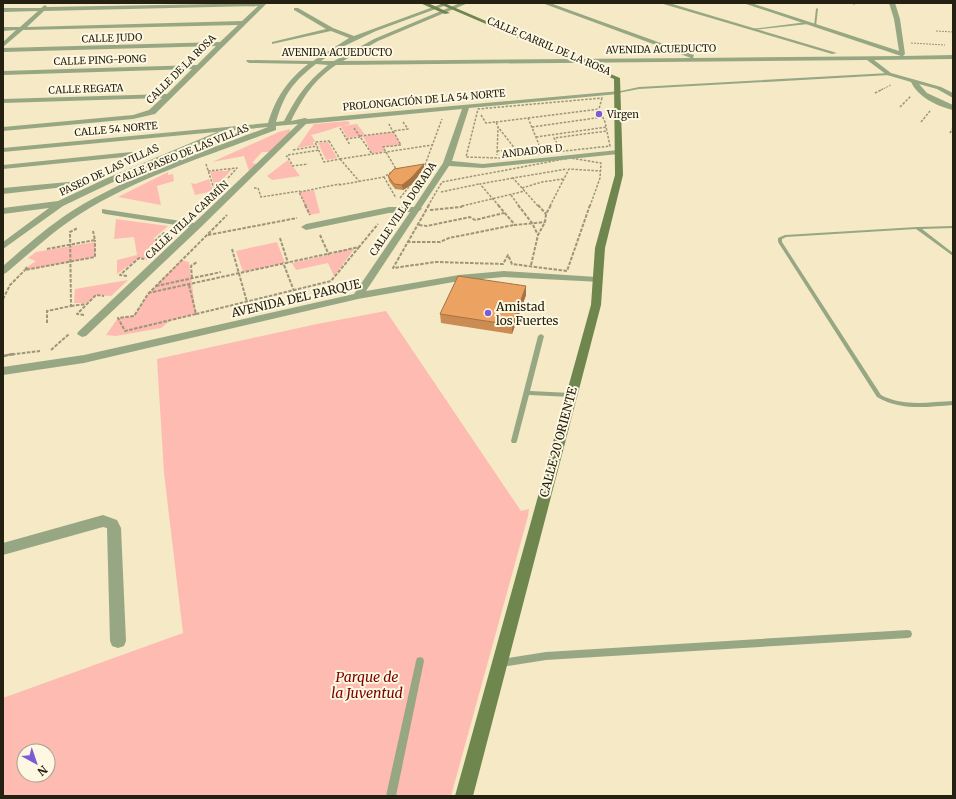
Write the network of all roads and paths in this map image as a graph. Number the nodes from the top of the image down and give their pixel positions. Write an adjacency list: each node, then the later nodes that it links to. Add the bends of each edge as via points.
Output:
1 (29, 3): 15 (street)
2 (50, 3): 16 (street)
3 (423, 3): 11 (main road, CALLE CARRIL DE LA ROSA)
4 (465, 3): 10 (street)
5 (545, 3): 43 (street)
6 (663, 3): 26 (street)
7 (746, 3): 20 (street)
8 (892, 3): 31 (street)
9 (263, 4): 16 (street, via 161,9); 19 (street, CALLE DE LA ROSA)
10 (446, 6): 11 (main road, CALLE CARRIL DE LA ROSA); 30 (main road, CALLE CARRIL DE LA ROSA); 34 (street); 45 (main road, CALLE CARRIL DE LA ROSA)
11 (432, 7): 29 (street)
12 (296, 9): 25 (street)
13 (817, 9): 22 (lane)
14 (3, 10): 15 (street)
15 (20, 10): 16 (street); 17 (street)
16 (42, 10): 23 (street)
17 (14, 15)
18 (9, 20): 21 (street)
19 (244, 23): 23 (street, via 149,23); 33 (street, CALLE DE LA ROSA)
20 (807, 23): 22 (street); 26 (lane)
21 (3, 25)
22 (815, 26): 39 (street)
23 (21, 28): 24 (street); 35 (street)
24 (3, 29)
25 (331, 29): 29 (street); 32 (street)
26 (752, 29): 40 (street)
27 (936, 31): 28 (path)
28 (953, 32)
29 (352, 38): 34 (street); 47 (street)
30 (514, 42)
31 (900, 42): 36 (path); 39 (street)
32 (274, 43)
33 (221, 44): 37 (street, CALLE JUDO); 49 (street, CALLE DE LA ROSA)
34 (370, 44): 48 (street)
35 (3, 45)
36 (945, 45)
37 (3, 50)
38 (542, 54): 44 (main road, CALLE CARRIL DE LA ROSA)
39 (904, 56): 41 (street, AVENIDA ACUEDUCTO); 42 (street, AVENIDA ACUEDUCTO)
40 (846, 57): 41 (street, AVENIDA ACUEDUCTO); 43 (street, AVENIDA ACUEDUCTO)
41 (867, 57): 52 (street)
42 (953, 57)
43 (698, 58): 45 (street, AVENIDA ACUEDUCTO)
44 (556, 60): 45 (street, AVENIDA ACUEDUCTO); 48 (street, AVENIDA ACUEDUCTO); 50 (main road, CALLE CARRIL DE LA ROSA)
45 (575, 60): 55 (main road, CALLE CARRIL DE LA ROSA, via 617,78)
46 (249, 61): 47 (street, AVENIDA ACUEDUCTO)
47 (313, 63): 48 (street, AVENIDA ACUEDUCTO); 74 (street, via 284,90)
48 (336, 63): 72 (street, via 301,94)
49 (198, 67): 51 (street, CALLE PING-PONG); 59 (street, CALLE DE LA ROSA)
50 (575, 69)
51 (3, 74)
52 (889, 74): 53 (street); 55 (lane, via 639,88)
53 (902, 79): 54 (street); 58 (path)
54 (915, 84): 56 (street); 64 (street, via 924,94)
55 (614, 86): 63 (street, PROLONGACIÓN DE LA 54 NORTE); 97 (main road, CALLE 20 ORIENTE)
56 (939, 88): 57 (street); 60 (street)
57 (953, 88)
58 (875, 94)
59 (169, 96): 62 (street, CALLE REGATA); 81 (street, CALLE DE LA ROSA, via 144,116)
60 (953, 96)
61 (602, 98): 66 (path)
62 (3, 101)
63 (466, 107): 65 (street, PROLONGACIÓN DE LA 54 NORTE); 103 (street, CALLE VILLA DORADA)
64 (953, 108)
65 (444, 109): 71 (street, PROLONGACIÓN DE LA 54 NORTE); 88 (path)
66 (478, 109): 73 (path, via 486,122); 100 (path, via 466,158)
67 (598, 109): 70 (path)
68 (399, 116): 82 (path, via 408,129)
69 (603, 117): 77 (path)
70 (528, 118): 73 (path); 77 (path)
71 (305, 120): 72 (street, PROLONGACIÓN DE LA 54 NORTE); 148 (street, CALLE VILLA CARMÍN)
72 (287, 122): 74 (street, PROLONGACIÓN DE LA 54 NORTE); 136 (street, CALLE PASEO DE LAS VILLAS, via 134,183)
73 (496, 122): 76 (path)
74 (272, 123): 79 (street, PROLONGACIÓN DE LA 54 NORTE)
75 (345, 125): 86 (path, via 338,126)
76 (498, 127): 93 (path); 94 (path)
77 (532, 127): 85 (path)
78 (607, 127): 85 (path)
79 (232, 128): 91 (street, CALLE 54 NORTE); 135 (street, PASEO DE LAS VILLAS, via 108,180)
80 (953, 128): 84 (path)
81 (3, 129)
82 (393, 131): 86 (path); 96 (path, via 401,145 383,147)
83 (607, 131): 90 (path, via 554,138 558,145)
84 (950, 133)
85 (536, 137): 90 (path)
86 (346, 139): 87 (path)
87 (350, 145)
88 (432, 145): 96 (path); 107 (path, via 425,165)
89 (317, 146): 92 (path); 99 (path, via 293,149); 101 (path, via 315,142 329,141)
90 (540, 147): 93 (path)
91 (3, 150)
92 (319, 150): 99 (path); 101 (path, via 324,162)
93 (516, 150): 94 (path)
94 (497, 151): 100 (path)
95 (561, 151): 100 (path)
96 (385, 152): 101 (path); 110 (path)
97 (618, 152): 103 (street, ANDADOR D, via 483,166); 180 (main road, CALLE 20 ORIENTE, via 619,175 600,248)
98 (131, 154): 106 (street)
99 (287, 156): 105 (path, via 293,166)
100 (497, 158)
101 (340, 159): 118 (path)
102 (213, 162): 104 (path)
103 (447, 163): 137 (street, CALLE VILLA DORADA)
104 (206, 164): 108 (path); 112 (path)
105 (308, 164)
106 (3, 166)
107 (418, 166)
108 (199, 167)
109 (403, 168): 110 (path)
110 (396, 169): 114 (path)
111 (569, 169): 113 (path); 116 (path); 117 (path)
112 (208, 171): 115 (path, via 236,168); 127 (path)
113 (600, 171): 128 (path, via 601,163 570,158 442,182); 174 (path, via 567,271)
114 (385, 177): 118 (path); 131 (path)
115 (227, 178)
116 (513, 178): 121 (path); 123 (path)
117 (563, 179): 123 (path); 143 (path)
118 (359, 181): 120 (path)
119 (79, 184): 125 (street)
120 (340, 184): 122 (path, via 261,197 258,188); 142 (path, via 299,192 309,215)
121 (480, 184): 128 (path); 132 (path)
122 (254, 188)
123 (522, 188): 126 (path)
124 (220, 189): 127 (path)
125 (3, 191)
126 (525, 191): 129 (path); 143 (path)
127 (216, 194): 130 (path)
128 (435, 194): 137 (path)
129 (512, 194): 132 (path); 145 (path)
130 (210, 196)
131 (397, 198): 133 (path); 134 (path)
132 (492, 198): 137 (path, via 448,209); 141 (path)
133 (393, 199)
134 (389, 200)
135 (60, 204): 136 (street); 138 (street); 163 (street, PASEO DE LAS VILLAS)
136 (86, 207): 176 (street, PASEO DE LAS VILLAS)
137 (422, 209): 140 (street); 146 (path); 185 (street, CALLE VILLA DORADA)
138 (3, 210)
139 (105, 210): 148 (street)
140 (389, 210): 150 (street); 164 (path)
141 (504, 213): 146 (path, via 475,220 470,217 427,226); 147 (path)
142 (315, 214)
143 (546, 214): 144 (path)
144 (545, 222): 145 (path); 157 (path)
145 (532, 223): 147 (path); 157 (path)
146 (416, 225): 161 (path)
147 (515, 225): 161 (path, via 440,242)
148 (197, 226): 192 (street, CALLE VILLA CARMÍN)
149 (69, 227): 162 (path, via 76,227 70,232)
150 (306, 227)
151 (953, 227): 152 (lane)
152 (917, 228): 168 (lane); 199 (lane, via 785,236 780,238 780,242 879,396 888,402 898,404)
153 (167, 230): 160 (path, via 156,240)
154 (94, 231): 159 (path)
155 (208, 235): 182 (path)
156 (320, 235): 167 (path)
157 (538, 236): 174 (path)
158 (280, 238): 171 (path)
159 (95, 240): 162 (path); 169 (path, via 95,257)
160 (168, 242)
161 (407, 242): 174 (path, via 393,268 436,262 503,264 508,255 512,264)
162 (70, 245): 166 (path); 169 (path)
163 (3, 246)
164 (359, 247): 167 (path, via 336,251); 183 (path, via 331,281)
165 (232, 249): 178 (path)
166 (43, 250)
167 (329, 255): 171 (path)
168 (953, 255)
169 (70, 262): 175 (path); 189 (path)
170 (197, 262): 179 (path, via 191,266)
171 (288, 263): 173 (path)
172 (32, 264): 175 (path)
173 (284, 265): 178 (path); 183 (path)
174 (531, 266)
175 (25, 270): 186 (path, via 10,285)
176 (3, 271)
177 (220, 272): 179 (path)
178 (241, 274): 181 (path); 187 (path)
179 (192, 278): 182 (path)
180 (597, 280): 185 (street, AVENIDA DEL PARQUE, via 540,275 482,276); 198 (main road, CALLE 20 ORIENTE, via 596,305)
181 (189, 284): 184 (path); 190 (path)
182 (156, 286): 184 (path)
183 (294, 291): 187 (path)
184 (148, 294): 190 (path, via 134,316 118,318 124,331)
185 (358, 296): 196 (street, AVENIDA DEL PARQUE, via 84,359)
186 (3, 299)
187 (247, 302): 190 (path)
188 (87, 304): 189 (path)
189 (71, 306): 191 (path, via 47,311)
190 (196, 314)
191 (46, 323)
192 (82, 334)
193 (541, 336): 197 (lane)
194 (53, 350): 195 (path)
195 (3, 356)
196 (3, 371)
197 (527, 393): 198 (lane); 200 (lane)
198 (571, 395): 205 (main road, CALLE 20 ORIENTE)
199 (953, 403)
200 (514, 441)
201 (3, 549): 203 (street, via 103,521 112,524)
202 (908, 634): 205 (lane, via 546,656)
203 (118, 641)
204 (420, 661): 206 (lane)
205 (500, 664): 207 (main road, CALLE 20 ORIENTE)
206 (392, 796)
207 (464, 796)

